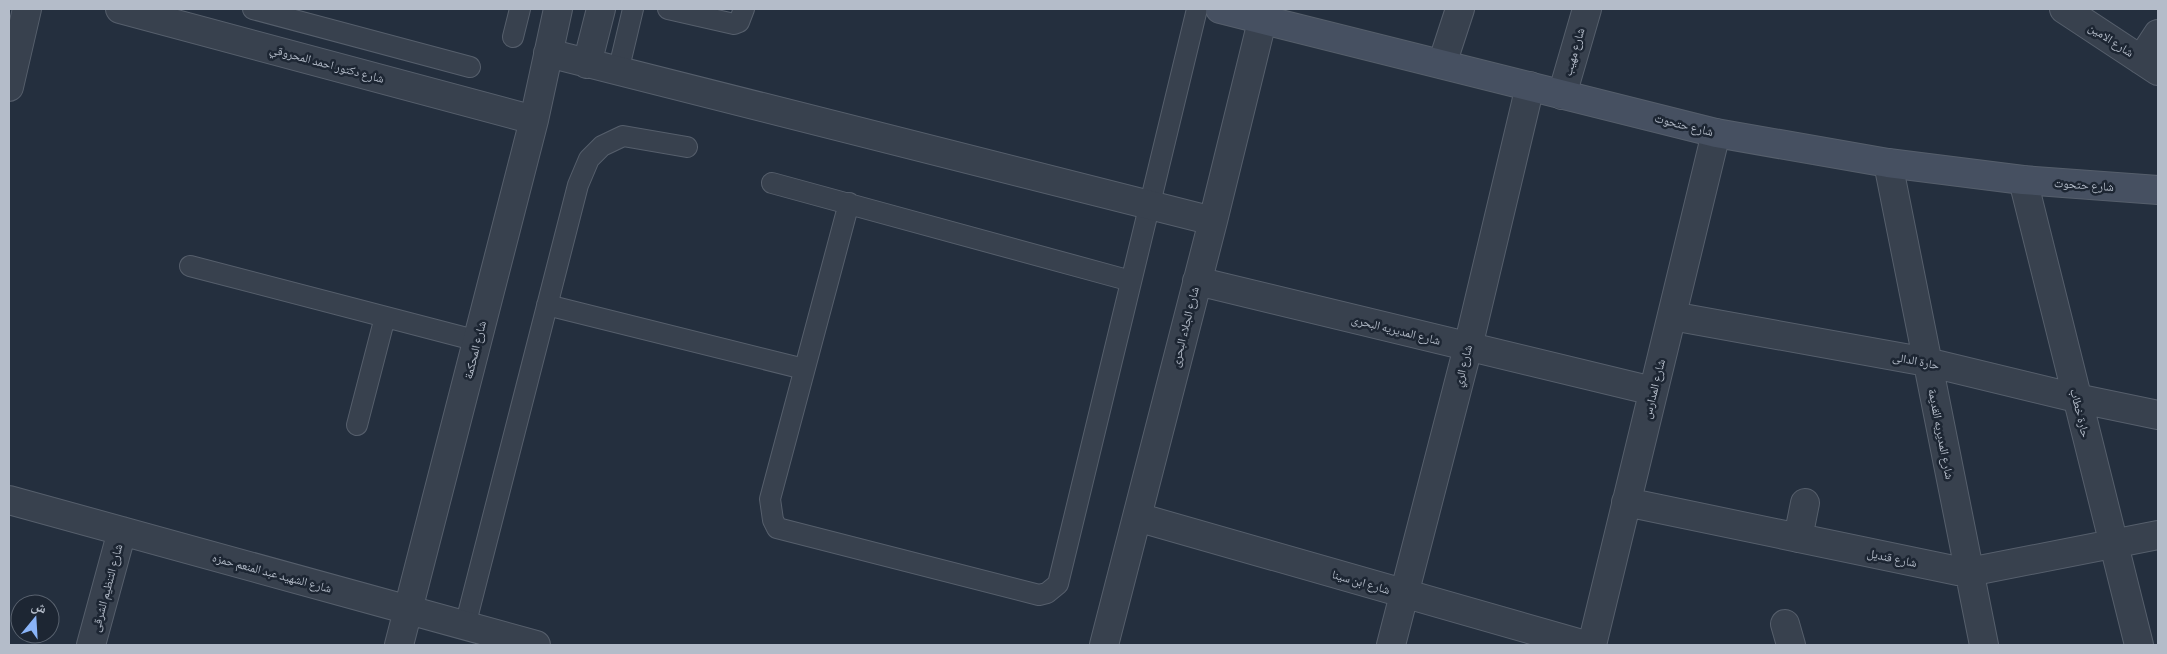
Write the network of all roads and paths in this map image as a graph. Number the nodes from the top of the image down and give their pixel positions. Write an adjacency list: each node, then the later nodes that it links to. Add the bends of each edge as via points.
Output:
1 (27, 9): 25 (street)
2 (120, 9): 27 (street, شارع دكتور احمد المحروقي)
3 (253, 9): 22 (lane)
4 (520, 9): 17 (lane)
5 (558, 9): 18 (street, شارع المحكمة)
6 (601, 9): 19 (street)
7 (634, 9): 23 (lane)
8 (668, 9): 9 (lane, via 734,24 739,22)
9 (744, 9)
10 (1196, 9): 35 (lane)
11 (1220, 9): 15 (main road, شارع حتحوت)
12 (1460, 9): 20 (street)
13 (1587, 9): 26 (street, شارع مهيب)
14 (2064, 9): 21 (street, شارع الامين)
15 (1263, 14): 20 (main road, شارع حتحوت); 36 (street, شارع الجلاء البحرى)
16 (2158, 34): 21 (street)
17 (513, 37)
18 (548, 53): 19 (street); 27 (street, شارع المحكمة)
19 (587, 64): 23 (street)
20 (1442, 64): 24 (main road, شارع حتحوت)
21 (2150, 65)
22 (470, 66)
23 (618, 72): 35 (street)
24 (1530, 86): 26 (main road, شارع حتحوت); 44 (street, شارع الري)
25 (9, 87)
26 (1562, 95): 28 (main road, شارع حتحوت)
27 (534, 120): 43 (street, شارع المحكمة)
28 (1716, 133): 30 (main road, شارع حتحوت); 41 (street, شارع المدارس)
29 (687, 147): 40 (lane, via 623,136 602,146 589,159 578,185)
30 (1888, 163): 31 (main road, شارع حتحوت); 45 (street, شارع المديريه القديمة)
31 (2023, 180): 33 (main road, شارع حتحوت); 48 (street, حارة خطاب)
32 (772, 183): 34 (lane)
33 (2158, 190)
34 (849, 203): 38 (lane); 46 (lane)
35 (1150, 204): 36 (street); 38 (lane)
36 (1213, 221): 39 (street, شارع الجلاء البحرى)
37 (190, 266): 42 (lane)
38 (1131, 281): 46 (lane, via 1058,584 1047,594 1040,595 777,528 770,499)
39 (1197, 282): 44 (street, شارع المديريه البحرى); 54 (street, شارع الجلاء البحرى)
40 (547, 304): 46 (lane); 62 (lane)
41 (1672, 316): 45 (street, حارة الدالى); 47 (street, شارع المدارس)
42 (385, 317): 43 (lane); 50 (lane)
43 (478, 341): 61 (street, شارع المحكمة)
44 (1468, 347): 47 (street, شارع المديريه البحرى); 60 (street, شارع الري)
45 (1927, 362): 48 (street, حارة الدالى); 59 (street, شارع المديريه القديمة)
46 (804, 368)
47 (1654, 391): 52 (street, شارع المدارس)
48 (2076, 398): 49 (street, حارة الدالى); 58 (street, حارة خطاب)
49 (2158, 415)
50 (357, 425)
51 (9, 500): 55 (street, شارع الشهيد عبد المنعم حمزه)
52 (1626, 502): 57 (street, شارع قنديل); 69 (street, شارع المدارس)
53 (1805, 503): 57 (street)
54 (1136, 517): 60 (street, شارع ابن سينا); 66 (street, شارع الجلاء البحرى)
55 (122, 532): 61 (street, شارع الشهيد عبد المنعم حمزه); 63 (street, شارع التنظيم الشرقى)
56 (2158, 535): 58 (street, شارع قنديل)
57 (1798, 538): 59 (street, شارع قنديل)
58 (2114, 544): 59 (street, شارع قنديل); 71 (street, حارة خطاب)
59 (1969, 572): 70 (street, شارع المديريه القديمة)
60 (1404, 594): 67 (street, شارع الري); 68 (street, شارع ابن سينا)
61 (408, 610): 62 (street, شارع الشهيد عبد المنعم حمزه); 64 (street, شارع المحكمة)
62 (462, 636): 65 (street, شارع الشهيد عبد المنعم حمزه)
63 (91, 645)
64 (399, 645)
65 (536, 645)
66 (1104, 645)
67 (1391, 645)
68 (1585, 645)
69 (1592, 645)
70 (1984, 645)
71 (2139, 645)

